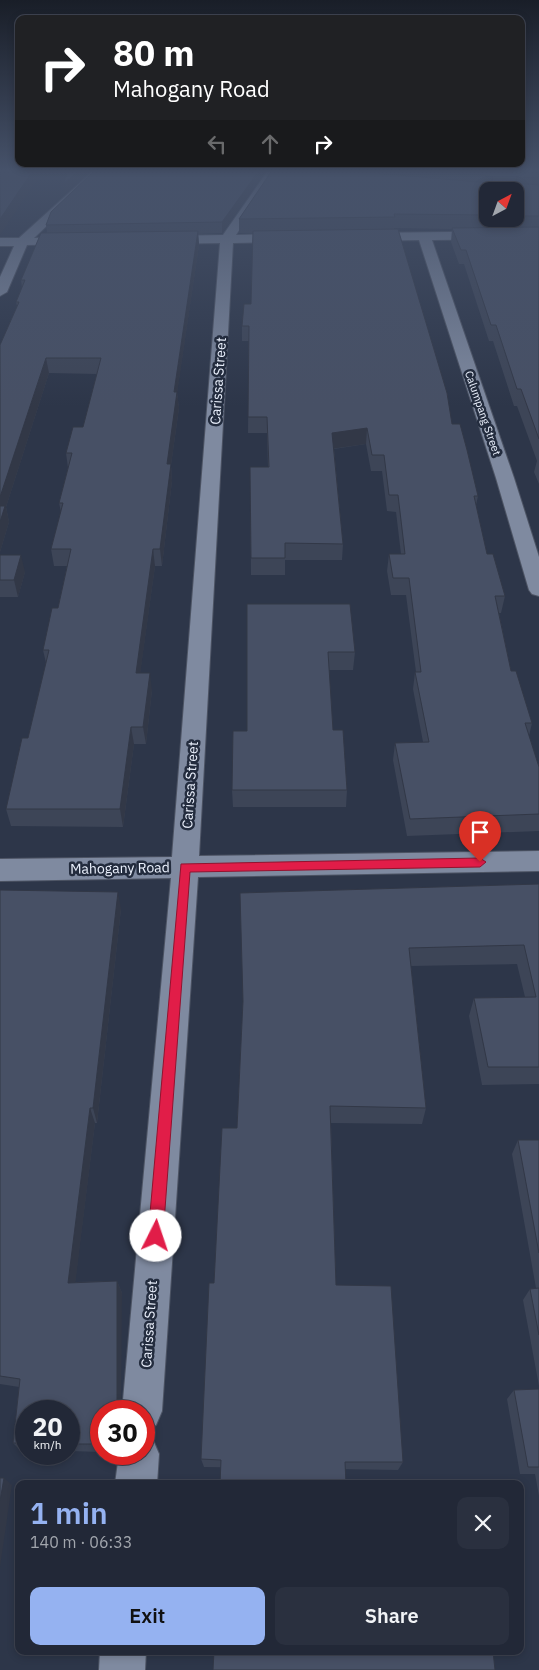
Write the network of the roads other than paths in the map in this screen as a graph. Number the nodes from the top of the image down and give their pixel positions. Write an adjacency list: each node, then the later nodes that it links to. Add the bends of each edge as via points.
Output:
1 (19, 250): 4 (street)
2 (226, 250): 7 (street, Carissa Street)
3 (429, 250): 5 (street, Calumpang Street)
4 (0, 292)
5 (539, 590)
6 (539, 861): 7 (street, Mahogany Road)
7 (185, 867): 8 (street, Mahogany Road); 9 (street, Carissa Street)
8 (0, 870)
9 (143, 1400)
10 (138, 1465): 11 (street)
11 (136, 1480)
12 (123, 1655): 13 (street)
13 (122, 1670)

